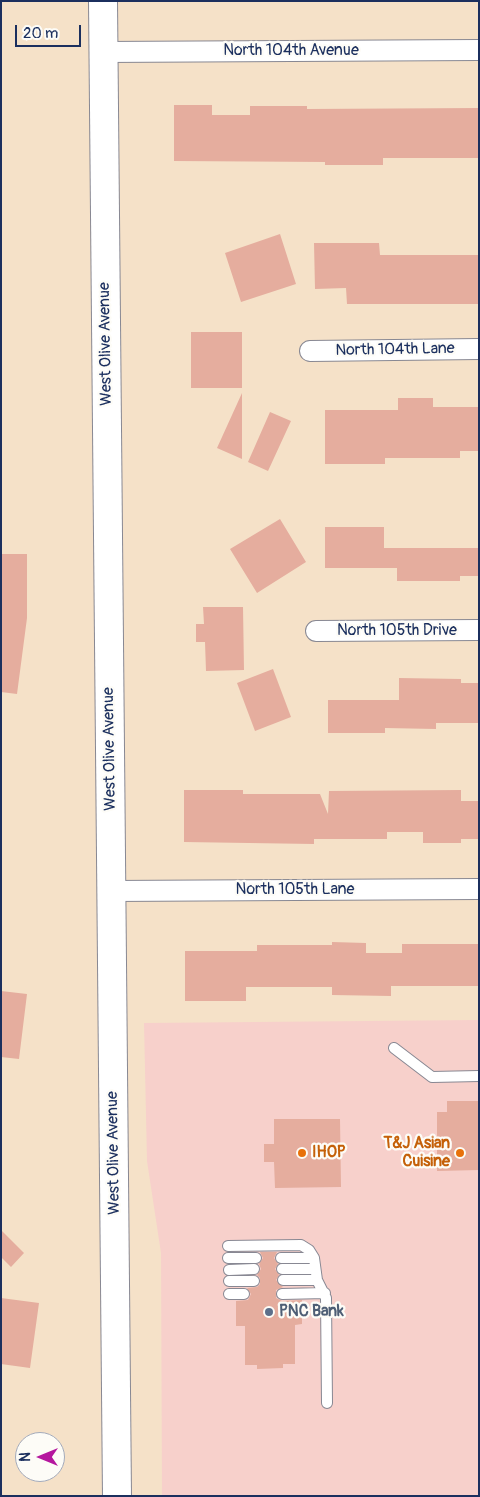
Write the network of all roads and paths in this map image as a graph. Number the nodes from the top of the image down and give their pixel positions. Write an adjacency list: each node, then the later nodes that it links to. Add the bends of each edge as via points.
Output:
1 (103, 1): 3 (main road, West Olive Avenue)
2 (479, 50): 3 (street, North 104th Avenue)
3 (103, 52): 9 (main road, West Olive Avenue)
4 (479, 349): 5 (street, North 104th Lane)
5 (310, 351)
6 (479, 630): 7 (street, North 105th Drive)
7 (316, 631)
8 (479, 890): 9 (street, North 105th Lane)
9 (111, 891): 30 (main road, West Olive Avenue)
10 (394, 1048): 11 (lane, via 432,1076)
11 (479, 1076)
12 (228, 1246): 16 (lane, via 301,1245)
13 (228, 1258): 14 (lane)
14 (256, 1258)
15 (281, 1258): 16 (lane)
16 (314, 1258): 17 (lane)
17 (315, 1268): 19 (lane); 22 (lane)
18 (254, 1269): 20 (lane)
19 (282, 1269)
20 (229, 1270)
21 (283, 1280): 22 (lane)
22 (317, 1280): 28 (lane)
23 (229, 1281): 24 (lane)
24 (254, 1281)
25 (229, 1294): 26 (lane)
26 (244, 1294)
27 (282, 1294): 28 (lane)
28 (326, 1296): 29 (lane)
29 (327, 1403)
30 (118, 1496)

